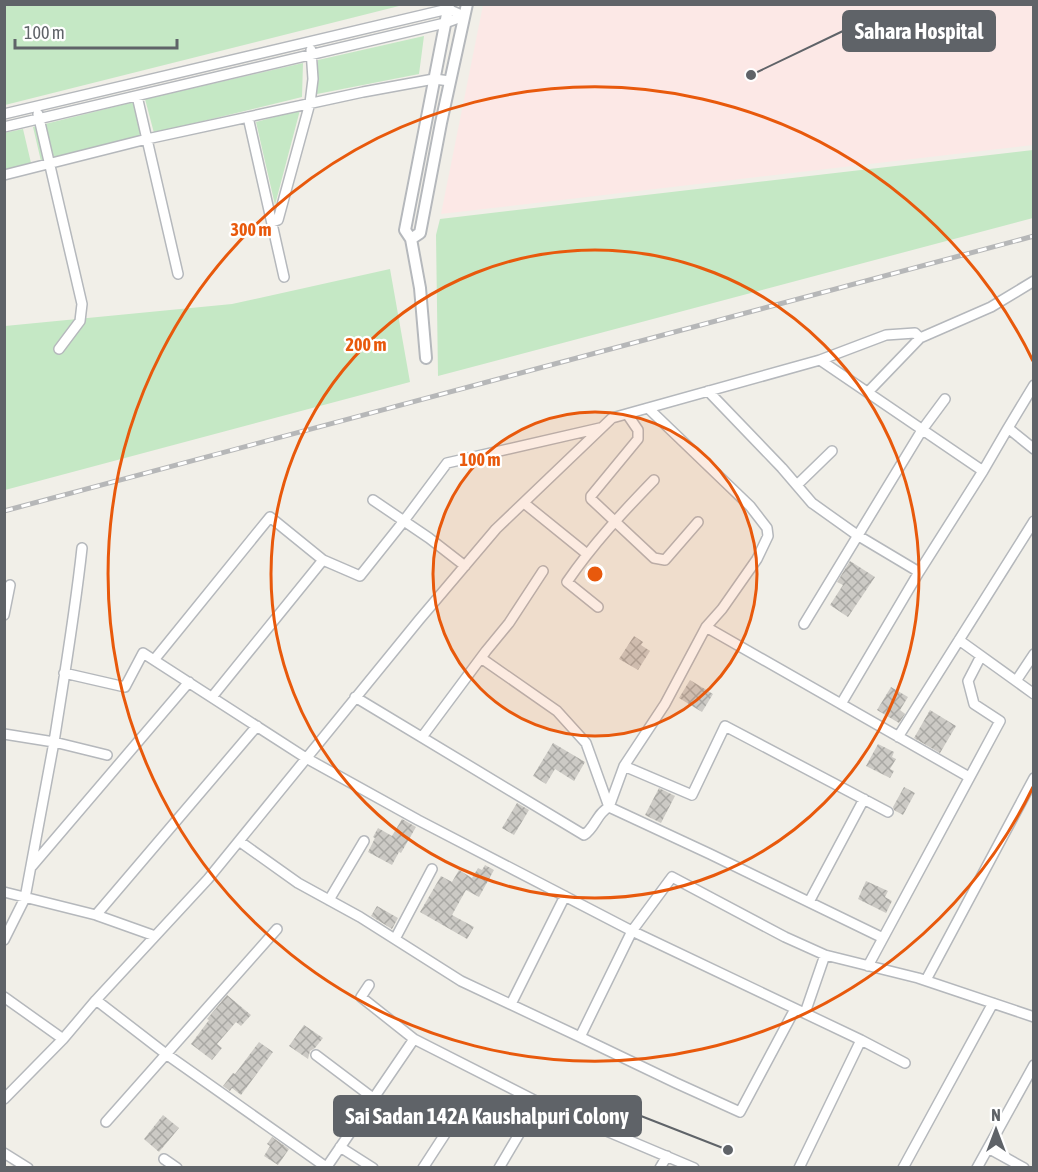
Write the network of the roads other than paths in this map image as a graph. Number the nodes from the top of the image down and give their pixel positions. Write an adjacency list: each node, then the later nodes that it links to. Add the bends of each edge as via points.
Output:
1 (467, 4): 3 (street)
2 (448, 7): 3 (street); 4 (street); 5 (street)
3 (464, 16): 4 (street); 8 (street)
4 (445, 23): 6 (street); 7 (street)
5 (311, 42): 6 (street); 11 (street)
6 (312, 55): 9 (street); 10 (street)
7 (434, 79): 8 (street); 10 (street); 20 (street, via 405,230)
8 (450, 81): 20 (street, via 420,234)
9 (137, 96): 14 (street); 16 (street)
10 (310, 103): 13 (street); 19 (street, via 278,220)
11 (36, 107): 12 (street); 14 (street)
12 (4, 114)
13 (248, 117): 16 (street); 19 (street)
14 (39, 119): 15 (street); 17 (street)
15 (4, 127)
16 (147, 140): 17 (street); 21 (street)
17 (49, 164): 18 (street); 25 (street, via 82,304 80,321)
18 (4, 176)
19 (272, 222): 22 (street)
20 (411, 238): 26 (street)
21 (178, 274)
22 (284, 277)
23 (1034, 281): 24 (street, via 991,307)
24 (920, 338): 27 (street, via 915,333 886,335); 30 (street)
25 (59, 349)
26 (426, 358)
27 (820, 360): 29 (street); 30 (street)
28 (1034, 385): 35 (street)
29 (708, 391): 32 (street); 41 (street)
30 (868, 392): 36 (street)
31 (945, 399): 36 (street)
32 (648, 408): 33 (street); 59 (street, via 750,506 767,528 768,536 757,559)
33 (627, 414): 34 (street, via 612,418); 44 (street, via 638,430 638,439 591,496)
34 (602, 428): 43 (street); 46 (street, via 447,463)
35 (1008, 428): 37 (street); 39 (street)
36 (922, 430): 39 (street); 48 (street)
37 (1034, 449)
38 (832, 451): 41 (street)
39 (982, 471): 54 (street)
40 (654, 480): 44 (street)
41 (797, 485): 48 (street, via 812,503)
42 (373, 500): 46 (street)
43 (524, 502): 50 (street); 52 (street)
44 (615, 521): 47 (street, via 654,558 665,560); 50 (street)
45 (1034, 521): 60 (street)
46 (403, 522): 51 (street, via 360,576); 52 (street)
47 (699, 522)
48 (857, 536): 54 (street); 58 (street)
49 (82, 548): 65 (street)
50 (587, 554): 56 (street, via 567,582)
51 (324, 560): 64 (street, via 270,518); 69 (street)
52 (465, 566): 70 (street)
53 (543, 571): 63 (street)
54 (919, 572): 71 (street)
55 (10, 585): 57 (street)
56 (598, 607)
57 (4, 615)
58 (804, 624)
59 (706, 627): 71 (street); 79 (street, via 665,704)
60 (959, 640): 62 (street); 75 (street)
61 (1034, 654): 66 (street)
62 (981, 656): 66 (street); 80 (street, via 968,681 974,704 1000,721)
63 (481, 658): 74 (street); 83 (street, via 557,711 586,743)
64 (154, 660): 65 (street, via 143,653 125,687); 67 (street)
65 (64, 673): 76 (street)
66 (1016, 681): 68 (street)
67 (189, 682): 69 (street); 87 (street)
68 (1034, 694)
69 (212, 697): 72 (street)
70 (355, 697): 74 (street); 78 (street)
71 (841, 704): 75 (street)
72 (257, 726): 78 (street); 94 (street)
73 (4, 734): 76 (street)
74 (422, 737): 83 (street, via 584,835)
75 (898, 737): 80 (street)
76 (54, 742): 77 (street); 87 (street)
77 (107, 755)
78 (306, 758): 85 (street); 90 (street)
79 (624, 766): 82 (street, via 692,795 725,726); 83 (street)
80 (969, 777): 98 (street)
81 (1034, 778): 103 (street)
82 (864, 799): 84 (street); 93 (street)
83 (609, 807): 93 (street)
84 (888, 812)
85 (239, 841): 92 (street); 97 (street)
86 (364, 841): 92 (street)
87 (31, 868): 91 (street)
88 (432, 869): 99 (street)
89 (4, 892): 91 (street)
90 (565, 896): 96 (street); 108 (street)
91 (25, 898): 94 (street); 100 (street)
92 (329, 900): 99 (street)
93 (809, 902): 98 (street)
94 (96, 915): 97 (street)
95 (277, 929): 116 (street)
96 (632, 931): 101 (street, via 672,877); 109 (street); 112 (street)
97 (154, 936): 106 (street)
98 (883, 938): 102 (street)
99 (395, 939): 108 (street, via 462,981)
100 (4, 940)
101 (825, 955): 102 (street); 110 (street)
102 (868, 966): 103 (street)
103 (926, 980): 107 (street)
104 (369, 985): 114 (street, via 361,997)
105 (4, 996): 113 (street)
106 (96, 999): 113 (street); 116 (street)
107 (993, 1003): 111 (street); 139 (street)
108 (511, 1004): 112 (street)
109 (795, 1008): 110 (street); 112 (street, via 740,1112)
110 (805, 1013): 115 (street)
111 (1032, 1013)
112 (580, 1037)
113 (63, 1039): 121 (street)
114 (414, 1039): 120 (street); 122 (street)
115 (861, 1041): 118 (street); 138 (street)
116 (166, 1054): 124 (street); 132 (street)
117 (316, 1055): 120 (street)
118 (906, 1063)
119 (1034, 1065): 126 (street)
120 (374, 1098): 125 (street)
121 (4, 1099)
122 (538, 1102): 128 (street); 135 (street)
123 (458, 1114): 134 (street)
124 (105, 1122)
125 (340, 1147): 132 (street); 133 (street)
126 (988, 1148): 140 (street); 141 (street)
127 (4, 1153): 130 (street)
128 (667, 1156): 136 (street); 137 (street)
129 (164, 1159): 131 (street)
130 (28, 1167)
131 (177, 1167)
132 (326, 1167)
133 (373, 1167)
134 (423, 1167)
135 (499, 1167)
136 (660, 1167)
137 (694, 1167)
138 (799, 1167)
139 (903, 1167)
140 (977, 1167)
141 (1024, 1167)

